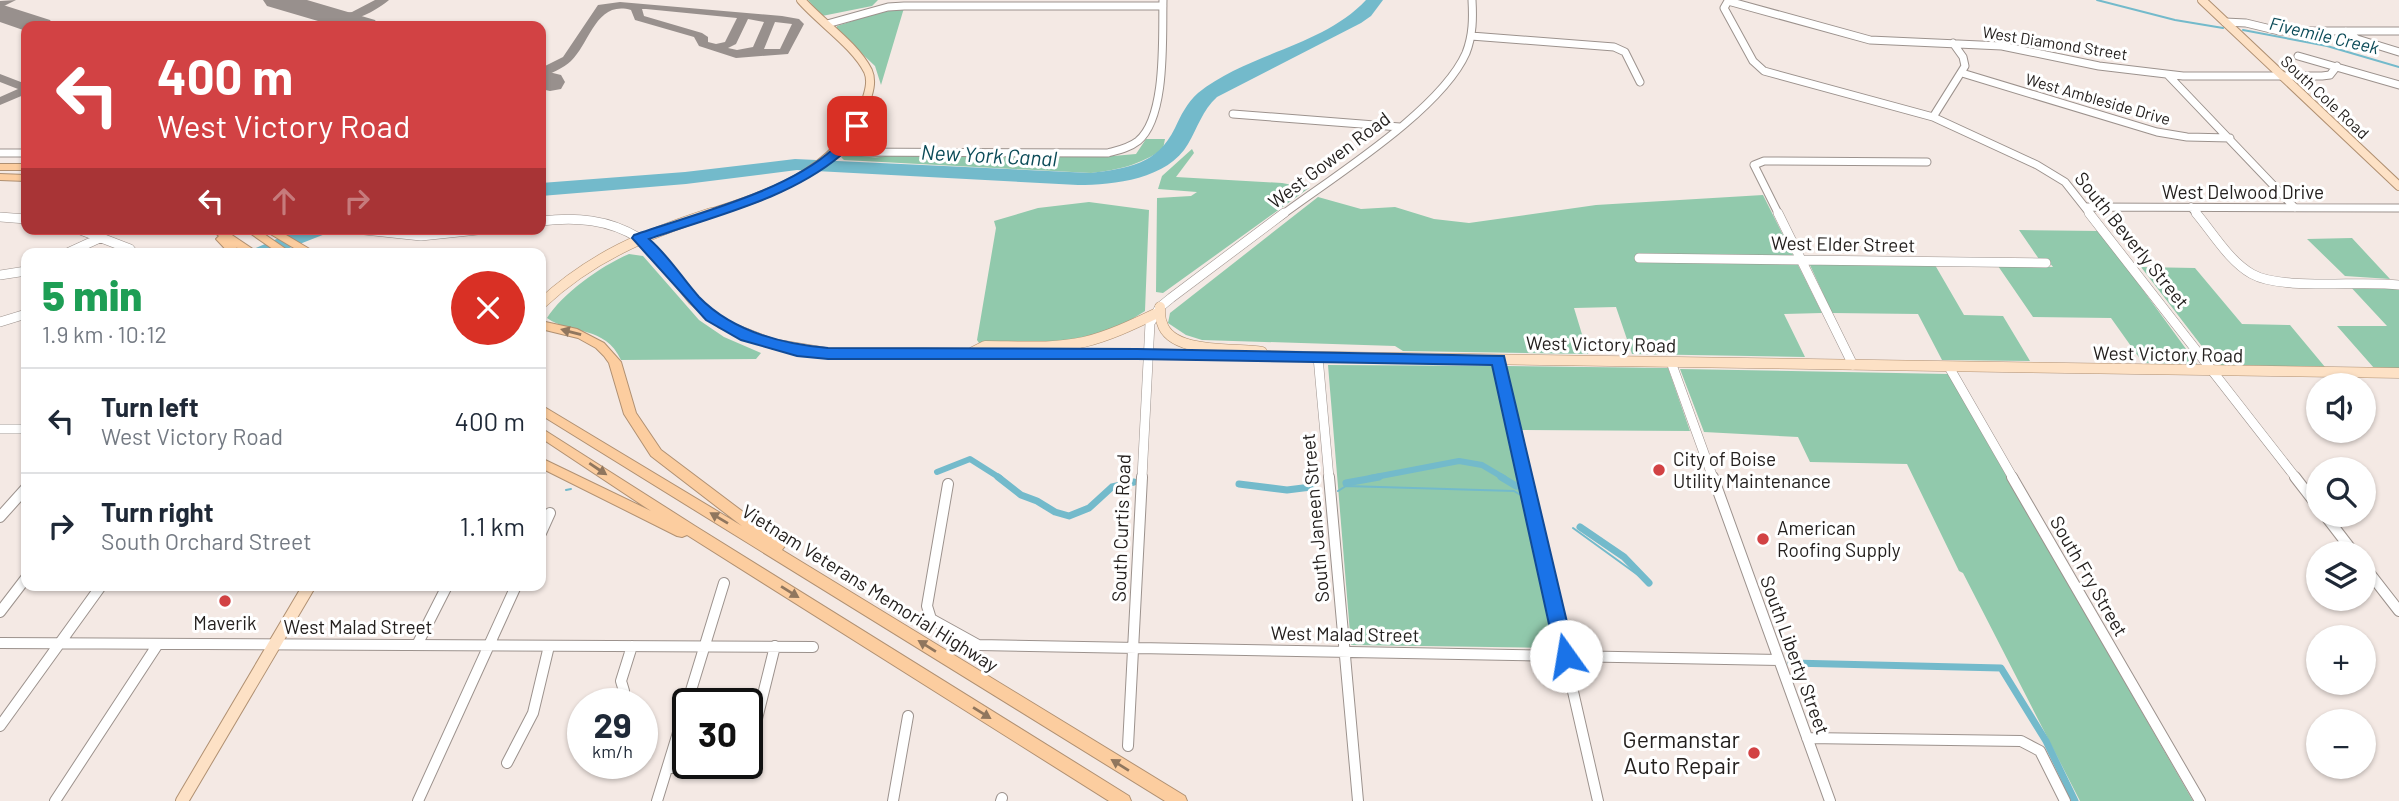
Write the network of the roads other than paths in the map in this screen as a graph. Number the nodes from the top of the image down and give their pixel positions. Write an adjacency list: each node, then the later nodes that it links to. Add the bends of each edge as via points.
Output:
1 (801, 0): 8 (main road)
2 (1472, 0): 11 (street, West Gowen Road)
3 (2202, 0): 7 (main road, South Cole Road)
4 (1728, 1): 12 (street, West Diamond Street, via 1870,40); 22 (street, South Beverly Street, via 1724,11 1753,61 1764,71)
5 (1028, 3): 6 (street); 8 (street, via 888,7)
6 (1163, 3): 27 (street, via 1159,99 1151,124 1128,149 1108,153)
7 (2225, 22): 9 (street, via 2279,31); 18 (main road, South Cole Road)
8 (827, 24): 27 (main road, via 869,71 870,88 857,126)
9 (2346, 31): 10 (street); 13 (street)
10 (2399, 31)
11 (1471, 36): 19 (street, via 1614,47 1625,52); 23 (street, West Gowen Road, via 1463,61 1448,82)
12 (1953, 43): 16 (street, via 1965,62); 17 (street, West Diamond Street, via 2001,46 2099,66)
13 (2399, 52)
14 (2298, 56): 15 (street)
15 (2337, 66): 18 (street, West Diamond Street, via 2330,75); 20 (street)
16 (1962, 73): 22 (street); 24 (street, West Ambleside Drive, via 2165,134)
17 (2168, 74): 18 (street, West Diamond Street); 24 (street)
18 (2282, 76): 33 (main road, South Cole Road)
19 (1640, 82)
20 (2399, 85)
21 (1233, 114): 23 (street)
22 (1933, 117): 34 (street, South Beverly Street, via 2053,173)
23 (1400, 127): 61 (street, West Gowen Road)
24 (2230, 138): 36 (street)
25 (0, 153): 26 (street)
26 (21, 153)
27 (835, 154): 48 (main road, via 772,191)
28 (1927, 162): 55 (street, via 1755,163)
29 (0, 167): 30 (highway)
30 (21, 167)
31 (0, 177): 32 (highway)
32 (21, 178)
33 (2399, 186)
34 (2087, 207): 35 (street, West Delwood Drive); 73 (street, South Beverly Street)
35 (2191, 207): 36 (street, West Delwood Drive); 59 (street, via 2246,270 2262,279 2367,280)
36 (2295, 208): 37 (street, West Delwood Drive)
37 (2399, 208)
38 (0, 217): 39 (street)
39 (21, 219)
40 (546, 221): 48 (street, via 595,220 627,229)
41 (96, 235): 47 (street)
42 (221, 235): 51 (highway)
43 (267, 235): 52 (highway)
44 (281, 235): 53 (highway)
45 (412, 235): 46 (street)
46 (430, 235)
47 (102, 237): 49 (street); 50 (street)
48 (639, 238): 60 (main road, via 600,256); 65 (main road, West Victory Road, via 711,316 763,342 828,353)
49 (78, 248)
50 (128, 248)
51 (239, 248)
52 (282, 248)
53 (303, 248)
54 (1639, 258): 55 (street, West Elder Street)
55 (1800, 259): 56 (street, West Elder Street); 71 (street)
56 (2046, 263)
57 (21, 272): 58 (street)
58 (0, 275)
59 (2399, 285)
60 (546, 299)
61 (1158, 310): 65 (main road, via 1084,342 985,346); 66 (street, South Curtis Road, via 1148,329); 67 (main road, via 1167,334 1181,343 1247,348)
62 (21, 316): 63 (street)
63 (0, 322)
64 (546, 326): 99 (highway, one-way to 64, via 656,453 630,414 615,362 599,344)
65 (970, 354): 66 (main road, West Victory Road)
66 (1146, 354): 67 (main road, West Victory Road); 113 (street, South Curtis Road)
67 (1270, 356): 68 (main road, West Victory Road)
68 (1318, 357): 69 (main road, West Victory Road); 114 (street, South Janeen Street)
69 (1499, 360): 70 (main road, West Victory Road); 115 (street)
70 (1671, 362): 71 (main road, West Victory Road); 116 (street, South Liberty Street)
71 (1853, 365): 72 (main road, West Victory Road)
72 (1948, 367): 73 (main road, West Victory Road); 137 (street, South Fry Street)
73 (2214, 372): 74 (main road, West Victory Road); 84 (street, South Beverly Street)
74 (2306, 373)
75 (2376, 373): 76 (main road, West Victory Road)
76 (2399, 376): 77 (main road, West Victory Road)
77 (2376, 377)
78 (546, 412): 99 (highway, Vietnam Veterans Memorial Highway, one-way to 78)
79 (0, 429): 80 (street)
80 (21, 429)
81 (546, 435): 91 (highway, one-way to 91)
82 (546, 465): 91 (highway)
83 (948, 484): 113 (street, West Malad Street, via 926,606 931,619 978,645)
84 (2306, 491)
85 (21, 494): 87 (street)
86 (550, 513): 88 (street)
87 (0, 517)
88 (546, 521)
89 (2334, 527): 90 (street)
90 (2345, 541)
91 (742, 562): 131 (highway, one-way to 131)
92 (2376, 581): 100 (street)
93 (724, 583): 110 (street)
94 (21, 585): 101 (street)
95 (97, 591): 103 (street)
96 (306, 591): 105 (main road)
97 (444, 591): 106 (street)
98 (514, 591): 107 (street)
99 (840, 592): 132 (highway, Vietnam Veterans Memorial Highway, one-way to 99)
100 (2399, 611)
101 (0, 612)
102 (0, 643): 103 (street, West Malad Street)
103 (59, 644): 104 (street, West Malad Street); 120 (street)
104 (158, 644): 105 (street, West Malad Street); 126 (street)
105 (274, 645): 106 (street, West Malad Street); 127 (main road)
106 (417, 645): 107 (street, West Malad Street)
107 (488, 645): 108 (street, West Malad Street); 128 (street)
108 (549, 646): 109 (street, West Malad Street); 123 (street, via 533,713)
109 (632, 646): 110 (street, West Malad Street); 117 (street, via 621,681)
110 (706, 646): 111 (street, West Malad Street); 124 (street)
111 (775, 646): 112 (street, West Malad Street); 118 (street)
112 (813, 647)
113 (1134, 648): 114 (street, West Malad Street); 122 (street, South Curtis Road)
114 (1345, 652): 115 (street, West Malad Street); 133 (street, South Janeen Street)
115 (1566, 656): 116 (street, West Malad Street); 134 (street)
116 (1779, 660): 121 (street, South Liberty Street)
117 (623, 688)
118 (763, 694)
119 (908, 716): 130 (street)
120 (0, 726)
121 (1807, 738): 135 (street, South Liberty Street); 136 (street, via 2021,741 2043,755)
122 (1129, 746)
123 (507, 763)
124 (668, 768): 125 (street); 129 (street)
125 (672, 768)
126 (55, 801)
127 (182, 801)
128 (418, 801)
129 (657, 801)
130 (893, 801)
131 (1123, 801)
132 (1179, 801)
133 (1358, 801)
134 (1598, 801)
135 (1829, 801)
136 (2065, 801)
137 (2200, 801)

